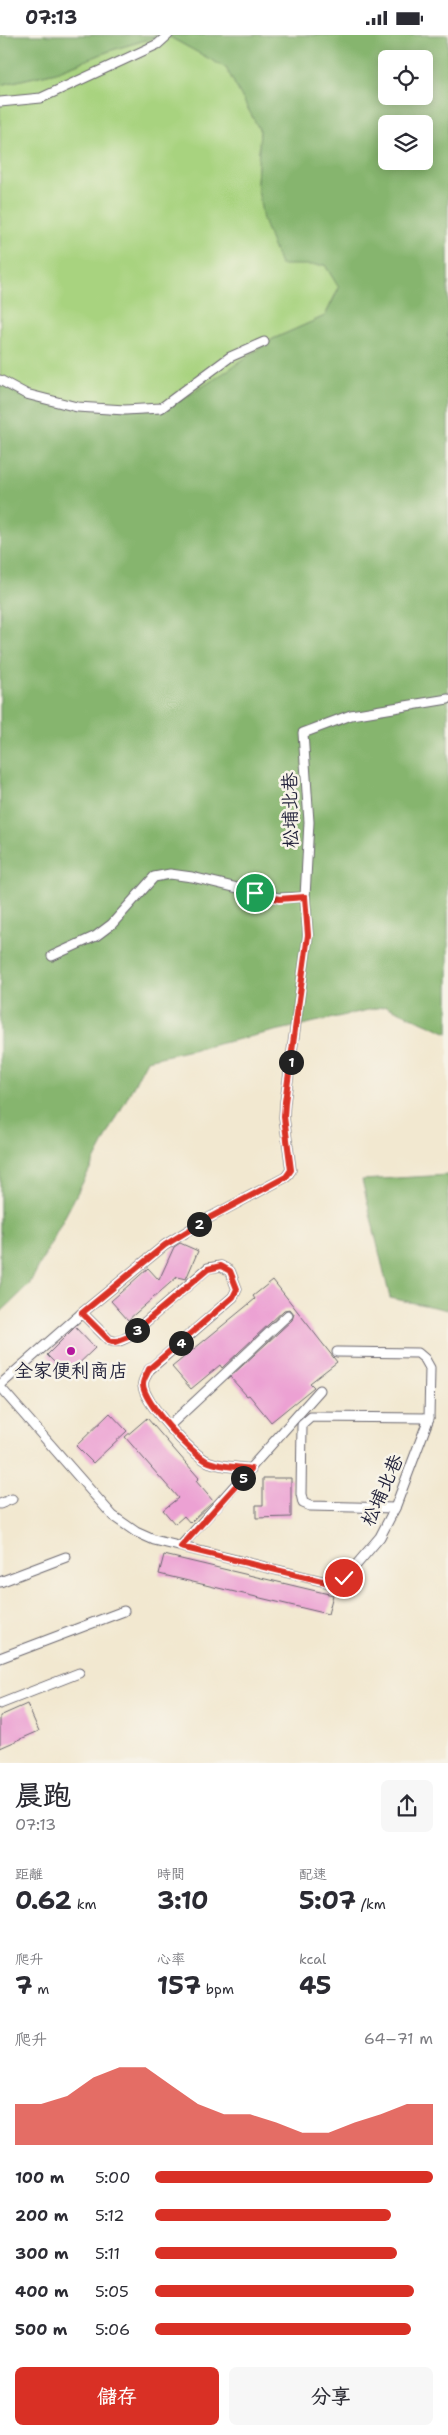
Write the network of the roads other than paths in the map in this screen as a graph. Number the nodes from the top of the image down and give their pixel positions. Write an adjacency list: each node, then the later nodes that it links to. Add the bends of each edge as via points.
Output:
1 (168, 35): 2 (lane, via 158,44 41,98)
2 (0, 102)
3 (264, 342): 4 (lane, via 230,357 161,408 77,407 26,394)
4 (0, 380)
5 (448, 699): 6 (lane, 松埔北巷, via 351,715 303,733 309,822)
6 (305, 897): 7 (lane, via 279,899 192,877 154,877 107,928); 8 (lane, 松埔北巷, via 308,935 284,1117 291,1170 286,1177 165,1245)
7 (52, 956)
8 (82, 1313): 11 (lane, 松埔北巷); 14 (lane, via 109,1340 122,1341 208,1269 221,1266 230,1271 237,1289 233,1297 149,1369 143,1383 151,1402)
9 (288, 1315): 14 (lane)
10 (337, 1351): 13 (lane, 松埔北巷, via 418,1353 430,1368)
11 (0, 1386): 19 (lane, 松埔北巷, via 113,1516 136,1532)
12 (320, 1390): 15 (lane)
13 (430, 1418): 18 (lane, 松埔北巷); 18 (lane, via 311,1417 302,1425 303,1503 310,1506)
14 (169, 1426): 15 (lane, via 210,1463)
15 (251, 1469): 19 (lane)
16 (12, 1499): 17 (lane)
17 (0, 1504)
18 (395, 1508): 19 (lane, 松埔北巷, via 380,1537 338,1581 326,1582)
19 (181, 1547)
20 (66, 1557): 21 (lane)
21 (0, 1582)
22 (124, 1611): 23 (lane)
23 (0, 1658)
24 (79, 1673): 25 (lane)
25 (0, 1704)

